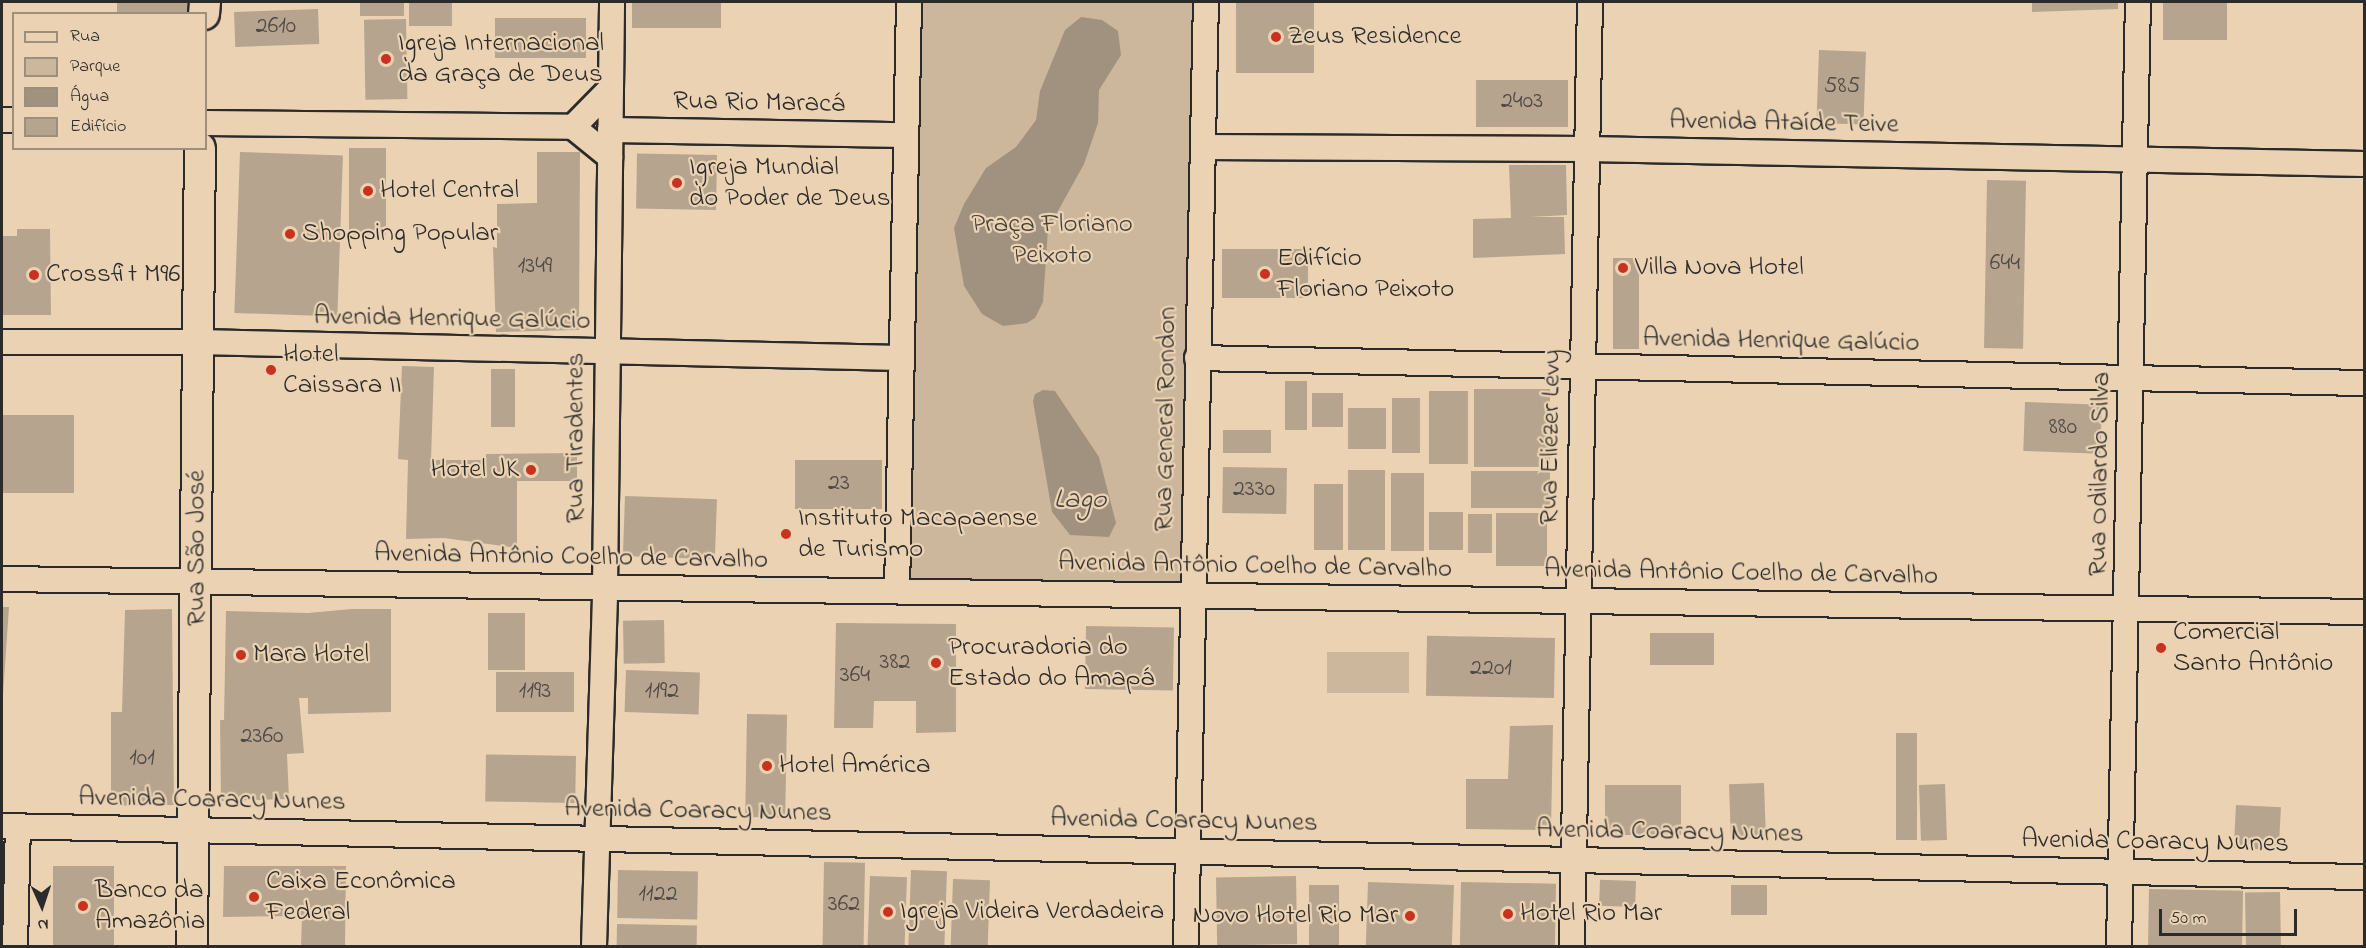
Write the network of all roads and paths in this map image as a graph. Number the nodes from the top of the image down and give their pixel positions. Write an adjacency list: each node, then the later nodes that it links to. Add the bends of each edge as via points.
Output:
1 (612, 2): 6 (street, Rua Tiradentes)
2 (909, 2): 10 (street)
3 (1206, 2): 11 (street, Rua General Rondon)
4 (1590, 2): 12 (street, Rua Eliézer Levy)
5 (2138, 2): 15 (street, Rua Odilardo Silva)
6 (611, 88): 8 (street); 9 (street, Rua Tiradentes)
7 (207, 123): 8 (street)
8 (573, 127): 14 (street)
9 (610, 130): 10 (street, Rua Rio Maracá); 14 (street, Rua Tiradentes)
10 (906, 135): 20 (street)
11 (1203, 147): 12 (street, Avenida Ataíde Teive); 21 (street, Rua General Rondon)
12 (1587, 149): 15 (street, Avenida Ataíde Teive); 22 (street, Rua Eliézer Levy)
13 (200, 150): 18 (main road, Rua São José)
14 (610, 157): 19 (street, Rua Tiradentes)
15 (2135, 161): 16 (street, Avenida Ataíde Teive); 23 (street, Rua Odilardo Silva)
16 (2364, 164)
17 (2, 342): 18 (street, Avenida Henrique Galúcio)
18 (198, 342): 19 (street, Avenida Henrique Galúcio); 26 (main road, Rua São José)
19 (607, 353): 20 (street, Avenida Henrique Galúcio); 27 (street, Rua Tiradentes)
20 (902, 358): 28 (street)
21 (1197, 358): 22 (street, Avenida Henrique Galúcio); 29 (street, Rua General Rondon)
22 (1582, 368): 23 (street, Avenida Henrique Galúcio); 30 (street, Rua Eliézer Levy)
23 (2132, 378): 24 (street, Avenida Henrique Galúcio); 31 (street, Rua Odilardo Silva)
24 (2364, 383)
25 (2, 579): 26 (street, Avenida Antônio Coelho de Carvalho)
26 (198, 582): 27 (street, Avenida Antônio Coelho de Carvalho); 34 (main road, Rua São José)
27 (605, 587): 28 (street, Avenida Antônio Coelho de Carvalho); 35 (street, Rua Tiradentes)
28 (897, 591): 29 (street, Avenida Antônio Coelho de Carvalho)
29 (1191, 595): 30 (street, Avenida Antônio Coelho de Carvalho); 36 (street, Rua General Rondon)
30 (1578, 601): 31 (street, Avenida Antônio Coelho de Carvalho); 37 (street, Rua Eliézer Levy)
31 (2128, 608): 32 (street, Avenida Antônio Coelho de Carvalho); 38 (street, Rua Odilardo Silva)
32 (2364, 612)
33 (10, 826): 34 (street, Avenida Coaracy Nunes); 40 (street)
34 (194, 830): 35 (street, Avenida Coaracy Nunes); 41 (main road, Rua São José)
35 (598, 839): 36 (street, Avenida Coaracy Nunes); 42 (street, Rua Tiradentes)
36 (1187, 851): 37 (street, Avenida Coaracy Nunes); 43 (street, Rua General Rondon)
37 (1573, 860): 38 (street, Avenida Coaracy Nunes); 44 (street, Rua Eliézer Levy)
38 (2124, 872): 39 (street, Avenida Coaracy Nunes); 45 (street, Rua Odilardo Silva)
39 (2364, 877)
40 (15, 946)
41 (192, 946)
42 (594, 946)
43 (1186, 946)
44 (1572, 946)
45 (2119, 946)

